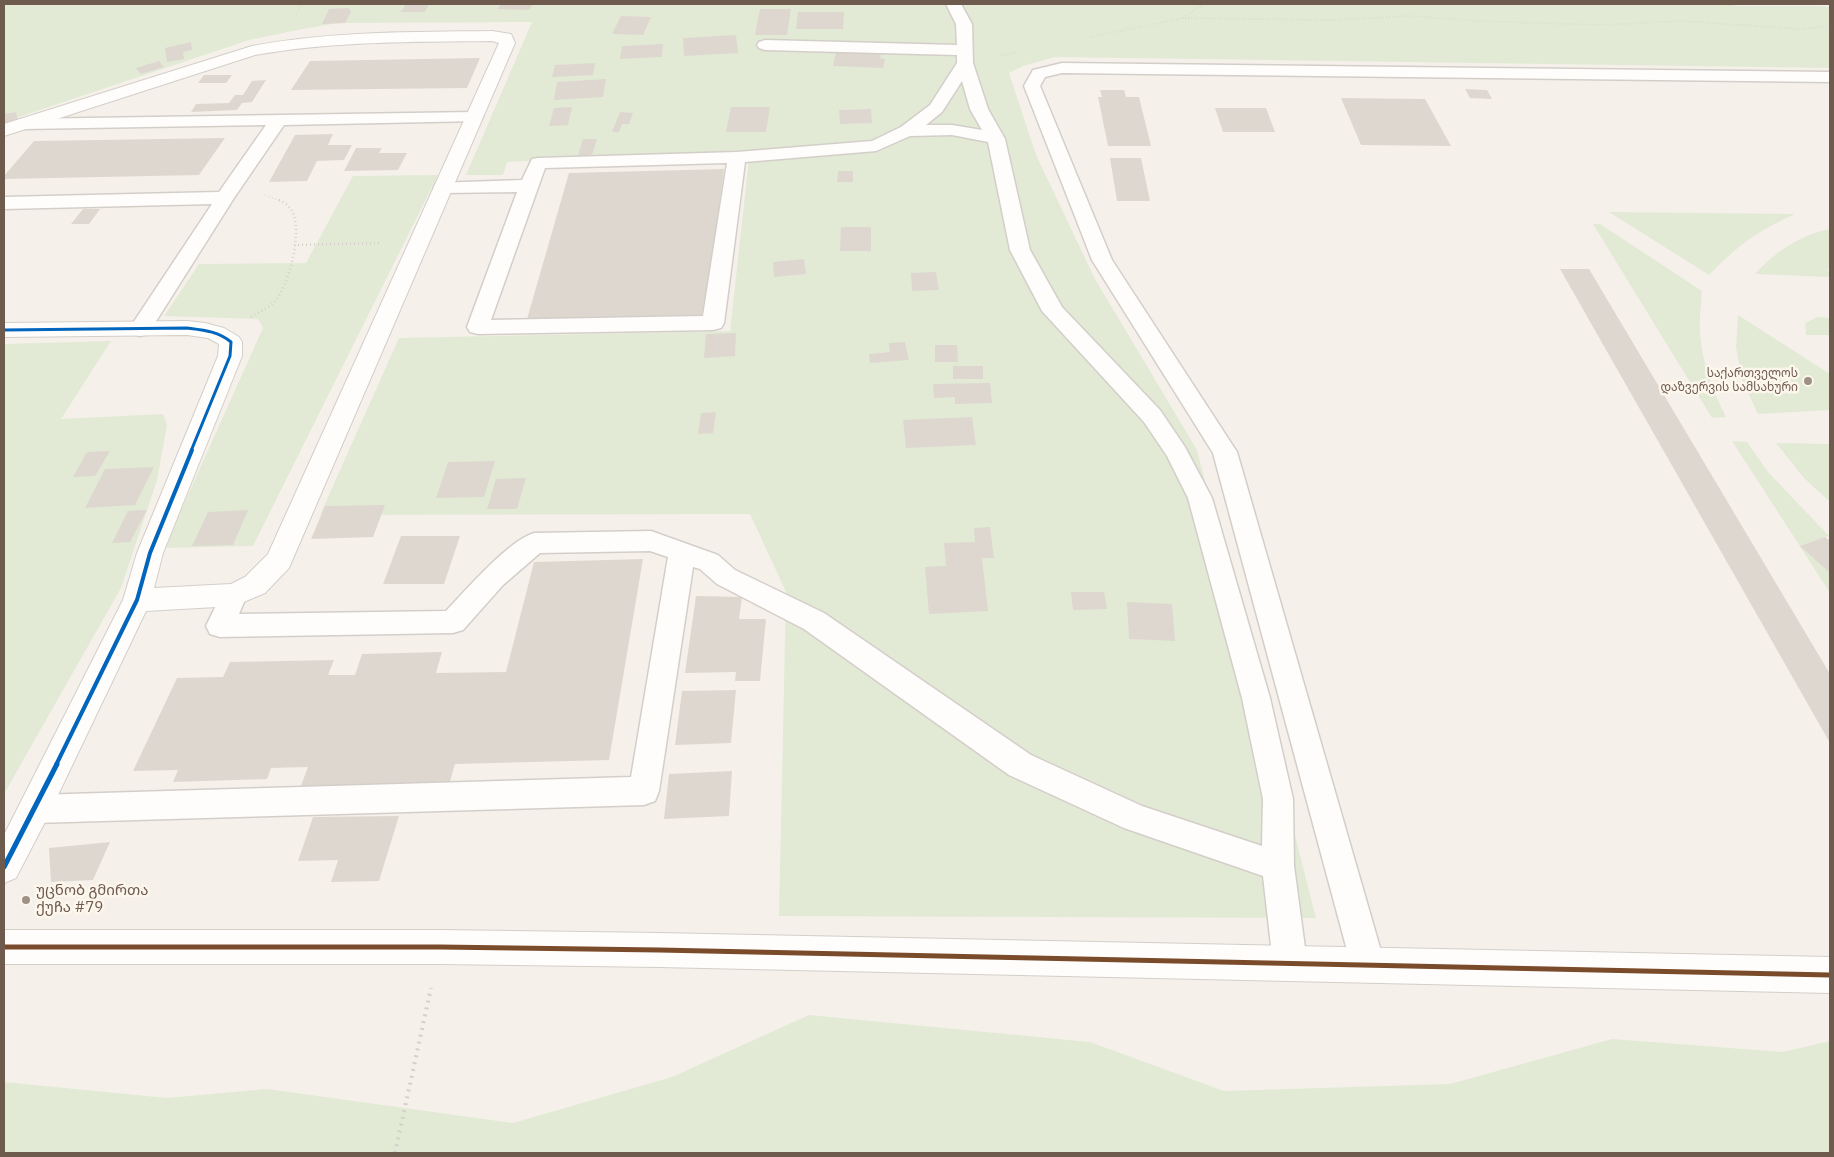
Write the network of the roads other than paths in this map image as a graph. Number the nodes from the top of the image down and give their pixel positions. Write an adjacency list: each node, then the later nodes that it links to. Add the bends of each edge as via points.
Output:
1 (954, 4): 3 (lane, via 964,24)
2 (765, 45): 3 (lane)
3 (965, 56): 9 (lane, via 936,108); 10 (lane, via 979,109)
4 (1830, 78): 26 (lane, via 1062,68 1038,74 1032,86 1102,260 1225,452)
5 (474, 117): 6 (lane); 7 (street, via 507,44 504,38 315,40 281,45 252,51); 13 (street)
6 (279, 120): 7 (lane); 14 (lane)
7 (24, 124): 8 (street)
8 (4, 130)
9 (907, 131): 10 (lane, via 969,131); 11 (lane, via 876,146)
10 (996, 139): 22 (lane, via 1020,250 1053,310 1152,416 1177,453 1200,498 1256,698 1278,799)
11 (737, 157): 12 (lane, via 538,163); 12 (lane, via 713,323 478,326)
12 (529, 186): 13 (lane)
13 (443, 187): 19 (street, via 279,560 255,585)
14 (225, 198): 15 (lane); 16 (lane)
15 (4, 203)
16 (140, 329): 17 (street); 20 (street, via 210,330 224,335 231,342 230,356 150,553)
17 (4, 330)
18 (682, 552): 19 (lane, via 651,540 534,543 494,578 453,622 220,626); 21 (lane, via 644,791); 22 (lane, via 709,562 726,578 814,621 1020,765 1135,818)
19 (234, 595): 20 (street)
20 (137, 600): 21 (street)
21 (35, 809): 23 (street)
22 (1278, 866): 25 (lane)
23 (4, 867)
24 (4, 947): 25 (street, via 440,947)
25 (1290, 963): 26 (street)
26 (1368, 965): 27 (street)
27 (1830, 975)

